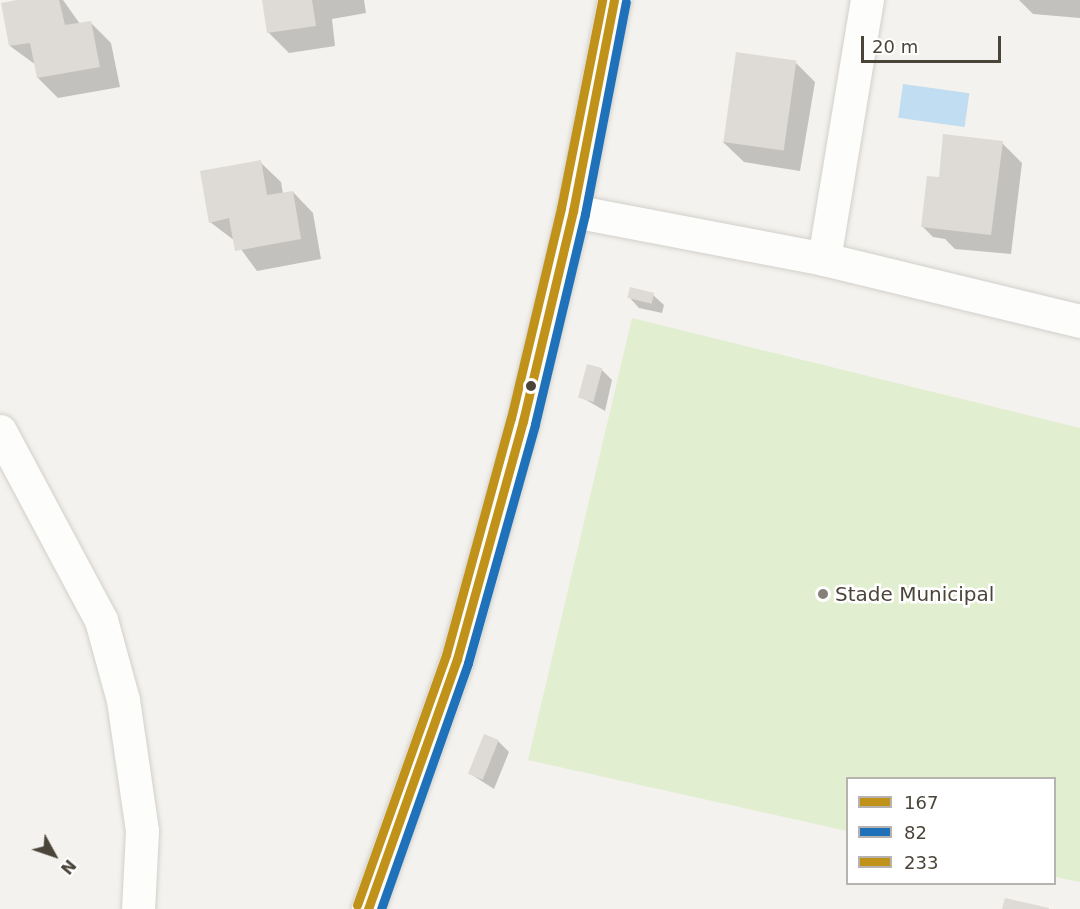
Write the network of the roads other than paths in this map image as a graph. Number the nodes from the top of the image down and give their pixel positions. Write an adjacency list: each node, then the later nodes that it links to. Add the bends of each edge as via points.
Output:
1 (614, 0): 3 (street)
2 (867, 0): 4 (street)
3 (573, 211): 4 (street); 8 (street, via 457,659)
4 (824, 259): 5 (street)
5 (1080, 321)
6 (0, 431): 7 (street, via 101,620 123,700 142,831)
7 (138, 909)
8 (368, 909)

